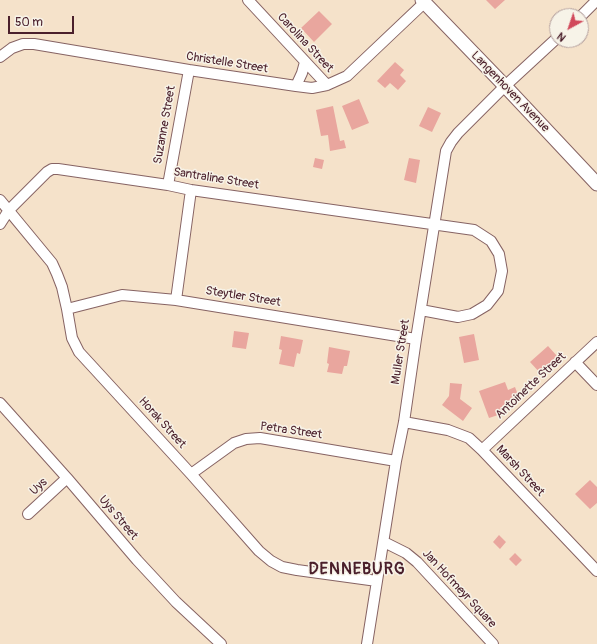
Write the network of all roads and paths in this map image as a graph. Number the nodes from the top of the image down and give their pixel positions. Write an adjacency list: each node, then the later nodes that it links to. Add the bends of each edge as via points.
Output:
1 (248, 0): 7 (street, Carolina Street)
2 (597, 0): 4 (street)
3 (423, 1): 9 (street, Christelle Street, via 347,76); 11 (street, Langenhoven Avenue)
4 (589, 8)
5 (549, 45): 11 (street, Muller Street)
6 (0, 57): 8 (street, Christelle Street, via 12,48 34,44)
7 (305, 62): 9 (street, Carolina Street); 10 (street)
8 (189, 70): 10 (street, Christelle Street); 13 (street, Suzanne Street)
9 (327, 85): 10 (street, Christelle Street, via 312,88)
10 (296, 86)
11 (505, 86): 12 (street, Langenhoven Avenue); 18 (street, Muller Street, via 458,133 446,151)
12 (597, 184)
13 (168, 185): 14 (street, Santraline Street); 16 (street, Santraline Street, via 58,169 47,172)
14 (190, 190): 18 (street, Santraline Street); 19 (street)
15 (0, 200): 16 (street, Horak Street)
16 (9, 210): 17 (street); 20 (street, Horak Street, via 52,263 62,287)
17 (0, 224)
18 (434, 224): 21 (street, Muller Street); 21 (street, via 474,230 491,242 499,254 502,271 498,290 487,305 472,314 458,317)
19 (176, 300): 20 (street, Steytler Street, via 122,295); 22 (street, Steytler Street)
20 (67, 309): 30 (street, Horak Street, via 72,338 79,352)
21 (421, 310): 22 (street, Muller Street)
22 (416, 339): 27 (street, Muller Street)
23 (597, 342): 24 (street, Antoinette Street)
24 (576, 362): 25 (street); 28 (street, Antoinette Street)
25 (597, 384)
26 (0, 403): 31 (street, Uys Street)
27 (404, 422): 28 (street, Marsh Street, via 448,430 469,438); 29 (street, Muller Street)
28 (482, 450): 34 (street, Marsh Street)
29 (396, 461): 30 (street, Petra Street, via 260,438 234,443); 33 (street, Muller Street)
30 (191, 474): 35 (street, Horak Street, via 259,551 271,561 282,567 297,570)
31 (67, 478): 32 (street, Uys); 36 (street, Uys Street, via 137,560 176,602)
32 (28, 514)
33 (384, 542): 35 (street, Muller Street); 38 (street, Jan Hofmeyr Square, via 417,562)
34 (597, 572)
35 (376, 581): 37 (street, Muller Street)
36 (221, 644)
37 (367, 644)
38 (493, 644)

